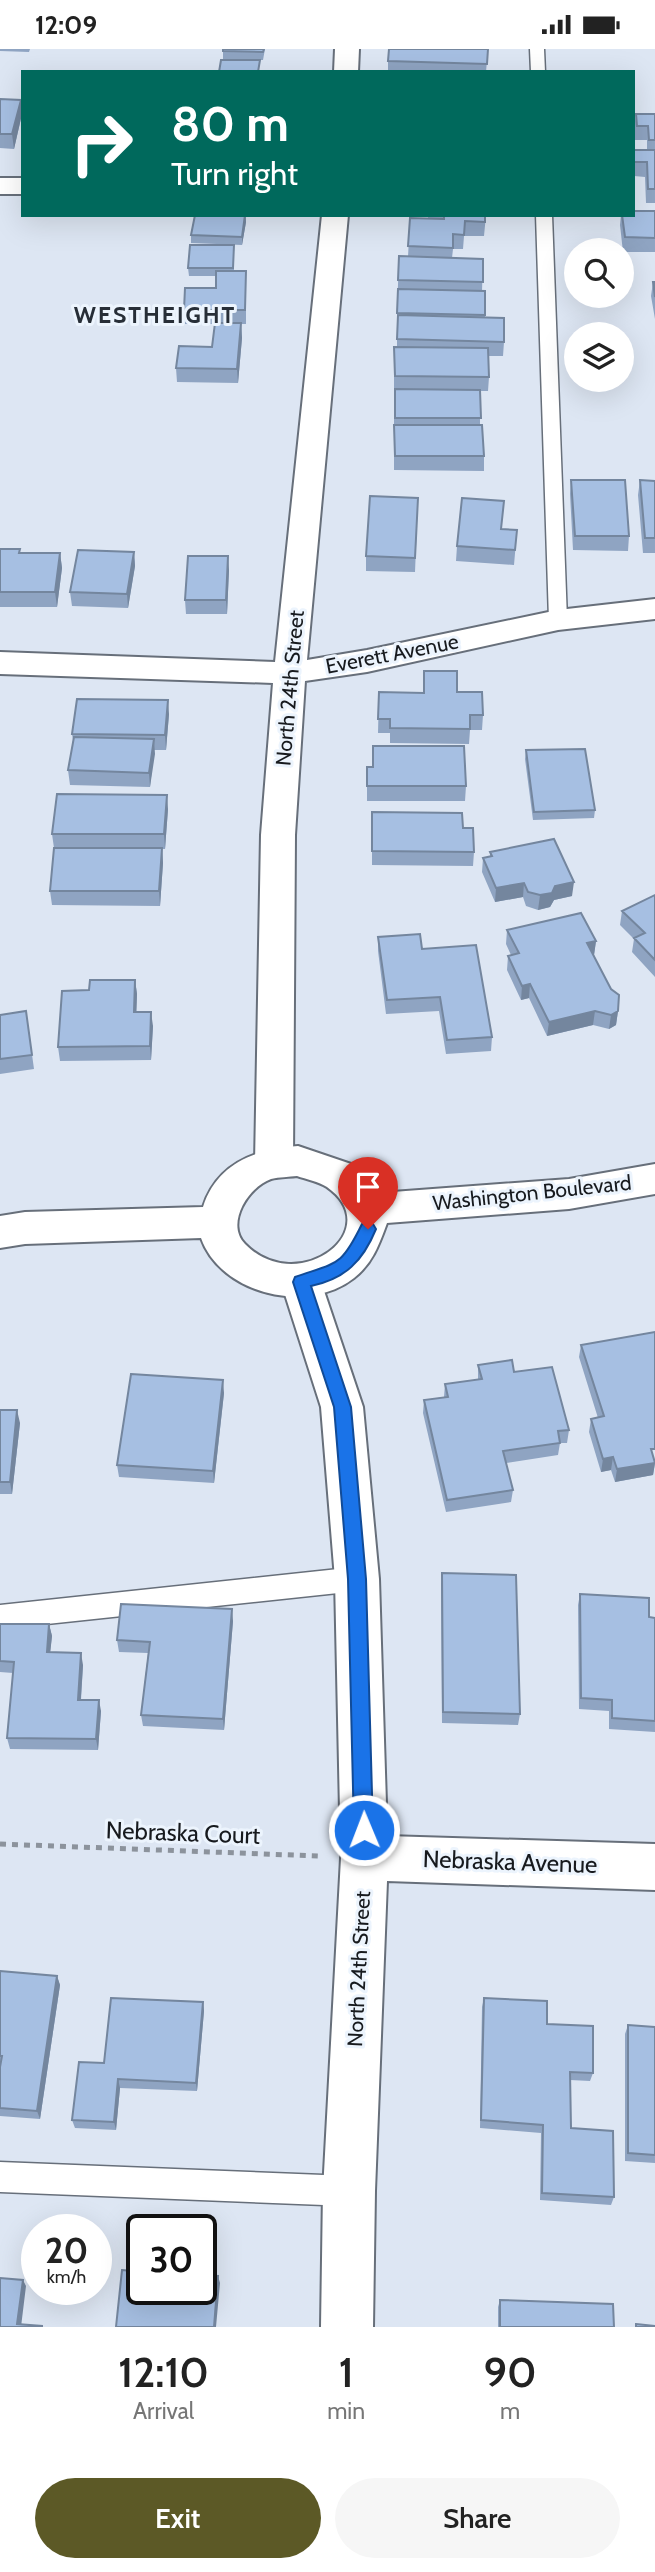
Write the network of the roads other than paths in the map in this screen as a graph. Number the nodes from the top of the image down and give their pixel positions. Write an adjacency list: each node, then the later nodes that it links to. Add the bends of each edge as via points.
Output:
1 (347, 49): 3 (street)
2 (537, 49): 4 (lane)
3 (346, 70)
4 (537, 70)
5 (0, 185): 6 (street)
6 (21, 186)
7 (335, 217): 12 (street, North 24th Street)
8 (544, 217): 10 (lane)
9 (655, 609): 10 (street, Everett Avenue)
10 (558, 620): 12 (street, Everett Avenue)
11 (0, 663): 12 (street, Everett Avenue)
12 (290, 673): 13 (street, North 24th Street, via 278,835)
13 (274, 1163): 15 (street, via 310,1163 343,1176); 16 (street, via 251,1171 233,1185 222,1202)
14 (655, 1179): 15 (street, Washington Boulevard, via 569,1194)
15 (367, 1209): 18 (street, via 368,1229 346,1264)
16 (218, 1222): 17 (street, via 25,1228); 18 (street, via 222,1242 234,1260 253,1273)
17 (0, 1233)
18 (301, 1282): 19 (street, North 24th Street, via 342,1407)
19 (357, 1579): 20 (lane); 21 (street, North 24th Street)
20 (0, 1617)
21 (365, 1858): 22 (street, Nebraska Avenue); 24 (street, North 24th Street)
22 (655, 1867)
23 (0, 2177): 24 (lane)
24 (349, 2191): 25 (street, North 24th Street)
25 (347, 2327)

